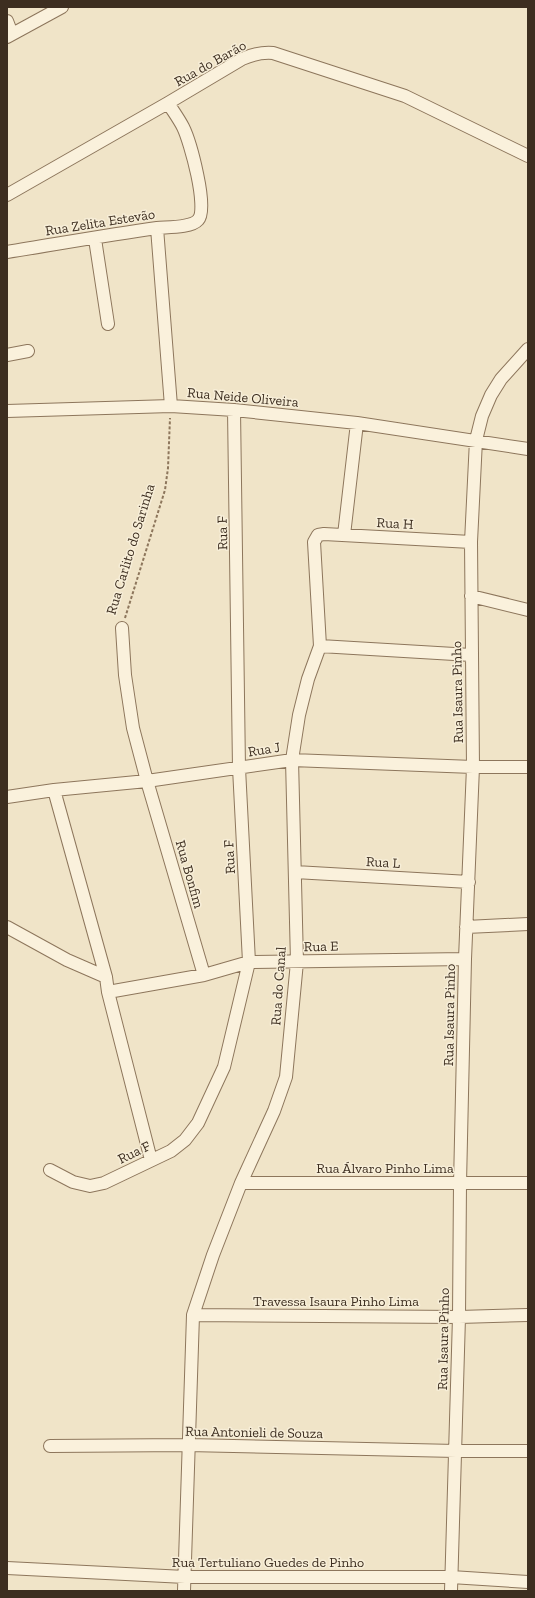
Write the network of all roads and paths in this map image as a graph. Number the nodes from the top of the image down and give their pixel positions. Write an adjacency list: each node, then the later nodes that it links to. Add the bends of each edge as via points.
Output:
1 (62, 7): 3 (street)
2 (7, 21): 3 (street)
3 (10, 36)
4 (168, 104): 5 (street, Rua do Barão, via 253,54 273,53 405,96); 6 (street, Rua do Barão); 7 (street, Rua Zelita Estevão, via 183,126 192,154 202,207 198,221 186,226)
5 (528, 156)
6 (7, 194)
7 (157, 228): 8 (street, Rua Zelita Estevão); 14 (street)
8 (95, 239): 9 (street, Rua Zelita Estevão); 10 (street)
9 (7, 252)
10 (108, 324)
11 (528, 349): 18 (street, Rua Isaura Pinho, via 501,379 491,395)
12 (28, 351): 13 (street)
13 (7, 355)
14 (170, 406): 15 (street, Rua Neide Oliveira); 16 (street, Rua Neide Oliveira); 24 (path, Rua Carlito do Sarinha, via 165,490)
15 (234, 410): 17 (street, Rua Neide Oliveira); 30 (street, Rua F)
16 (7, 411)
17 (357, 423): 18 (street, Rua Neide Oliveira); 20 (street)
18 (476, 440): 19 (street, Rua Neide Oliveira); 21 (street, Rua Isaura Pinho)
19 (528, 449)
20 (344, 535): 21 (street, Rua H); 25 (street, Rua H, via 318,535 314,542)
21 (471, 542): 22 (street, Rua Isaura Pinho)
22 (471, 596): 23 (street); 26 (street, Rua Isaura Pinho)
23 (528, 610)
24 (122, 628): 31 (street, Rua Carlito do Sarinha, via 125,675 133,728)
25 (320, 646): 26 (street); 27 (street, Rua do Canal, via 299,715)
26 (471, 655): 28 (street, Rua Isaura Pinho)
27 (292, 760): 28 (street, Rua J); 30 (street, Rua J); 34 (street, Rua do Canal)
28 (473, 767): 29 (street, Rua J); 35 (street, Rua Isaura Pinho)
29 (528, 767)
30 (239, 768): 31 (street, Rua J); 40 (street, Rua F)
31 (147, 781): 32 (street, Rua J); 42 (street, Rua Bonfim)
32 (54, 790): 33 (street, Rua J); 43 (street)
33 (7, 796)
34 (295, 872): 35 (street, Rua L); 41 (street, Rua do Canal)
35 (469, 882): 38 (street, Rua Isaura Pinho)
36 (528, 924): 38 (street)
37 (7, 927): 43 (street, via 67,960)
38 (466, 927): 39 (street, Rua Isaura Pinho)
39 (465, 959): 41 (street, Rua E); 49 (street, Rua Isaura Pinho)
40 (250, 962): 41 (street, Rua E); 42 (street, Rua E); 45 (street, Rua F, via 224,1067 201,1117 185,1140)
41 (297, 962): 47 (street, Rua do Canal, via 286,1077 274,1111)
42 (204, 975): 44 (street, Rua E)
43 (106, 976): 44 (street)
44 (108, 992): 45 (street)
45 (151, 1160): 46 (street, Rua F, via 104,1183 90,1186 73,1182)
46 (50, 1170)
47 (241, 1183): 49 (street, Rua Álvaro Pinho Lima); 50 (street, Rua do Canal)
48 (528, 1183): 49 (street, Rua Álvaro Pinho Lima)
49 (460, 1184): 52 (street, Rua Isaura Pinho)
50 (192, 1315): 52 (street, Travessa Isaura Pinho Lima); 53 (street, Rua do Canal)
51 (528, 1315): 52 (street, Travessa Isaura Pinho Lima)
52 (459, 1317): 55 (street, Rua Isaura Pinho)
53 (188, 1445): 54 (street, Rua Antonieli de Souza); 55 (street, Rua Antonieli de Souza); 58 (street, Rua do Canal)
54 (50, 1446)
55 (456, 1451): 56 (street, Rua Antonieli de Souza); 59 (street, Rua Isaura Pinho)
56 (528, 1451)
57 (7, 1568): 58 (street, Rua Tertuliano Guedes de Pinho)
58 (185, 1577): 59 (street, Rua Tertuliano Guedes de Pinho); 61 (street, Rua do Canal)
59 (451, 1577): 60 (street, Rua Tertuliano Guedes de Pinho); 62 (street, Rua Isaura Pinho)
60 (528, 1582)
61 (184, 1591)
62 (451, 1591)

